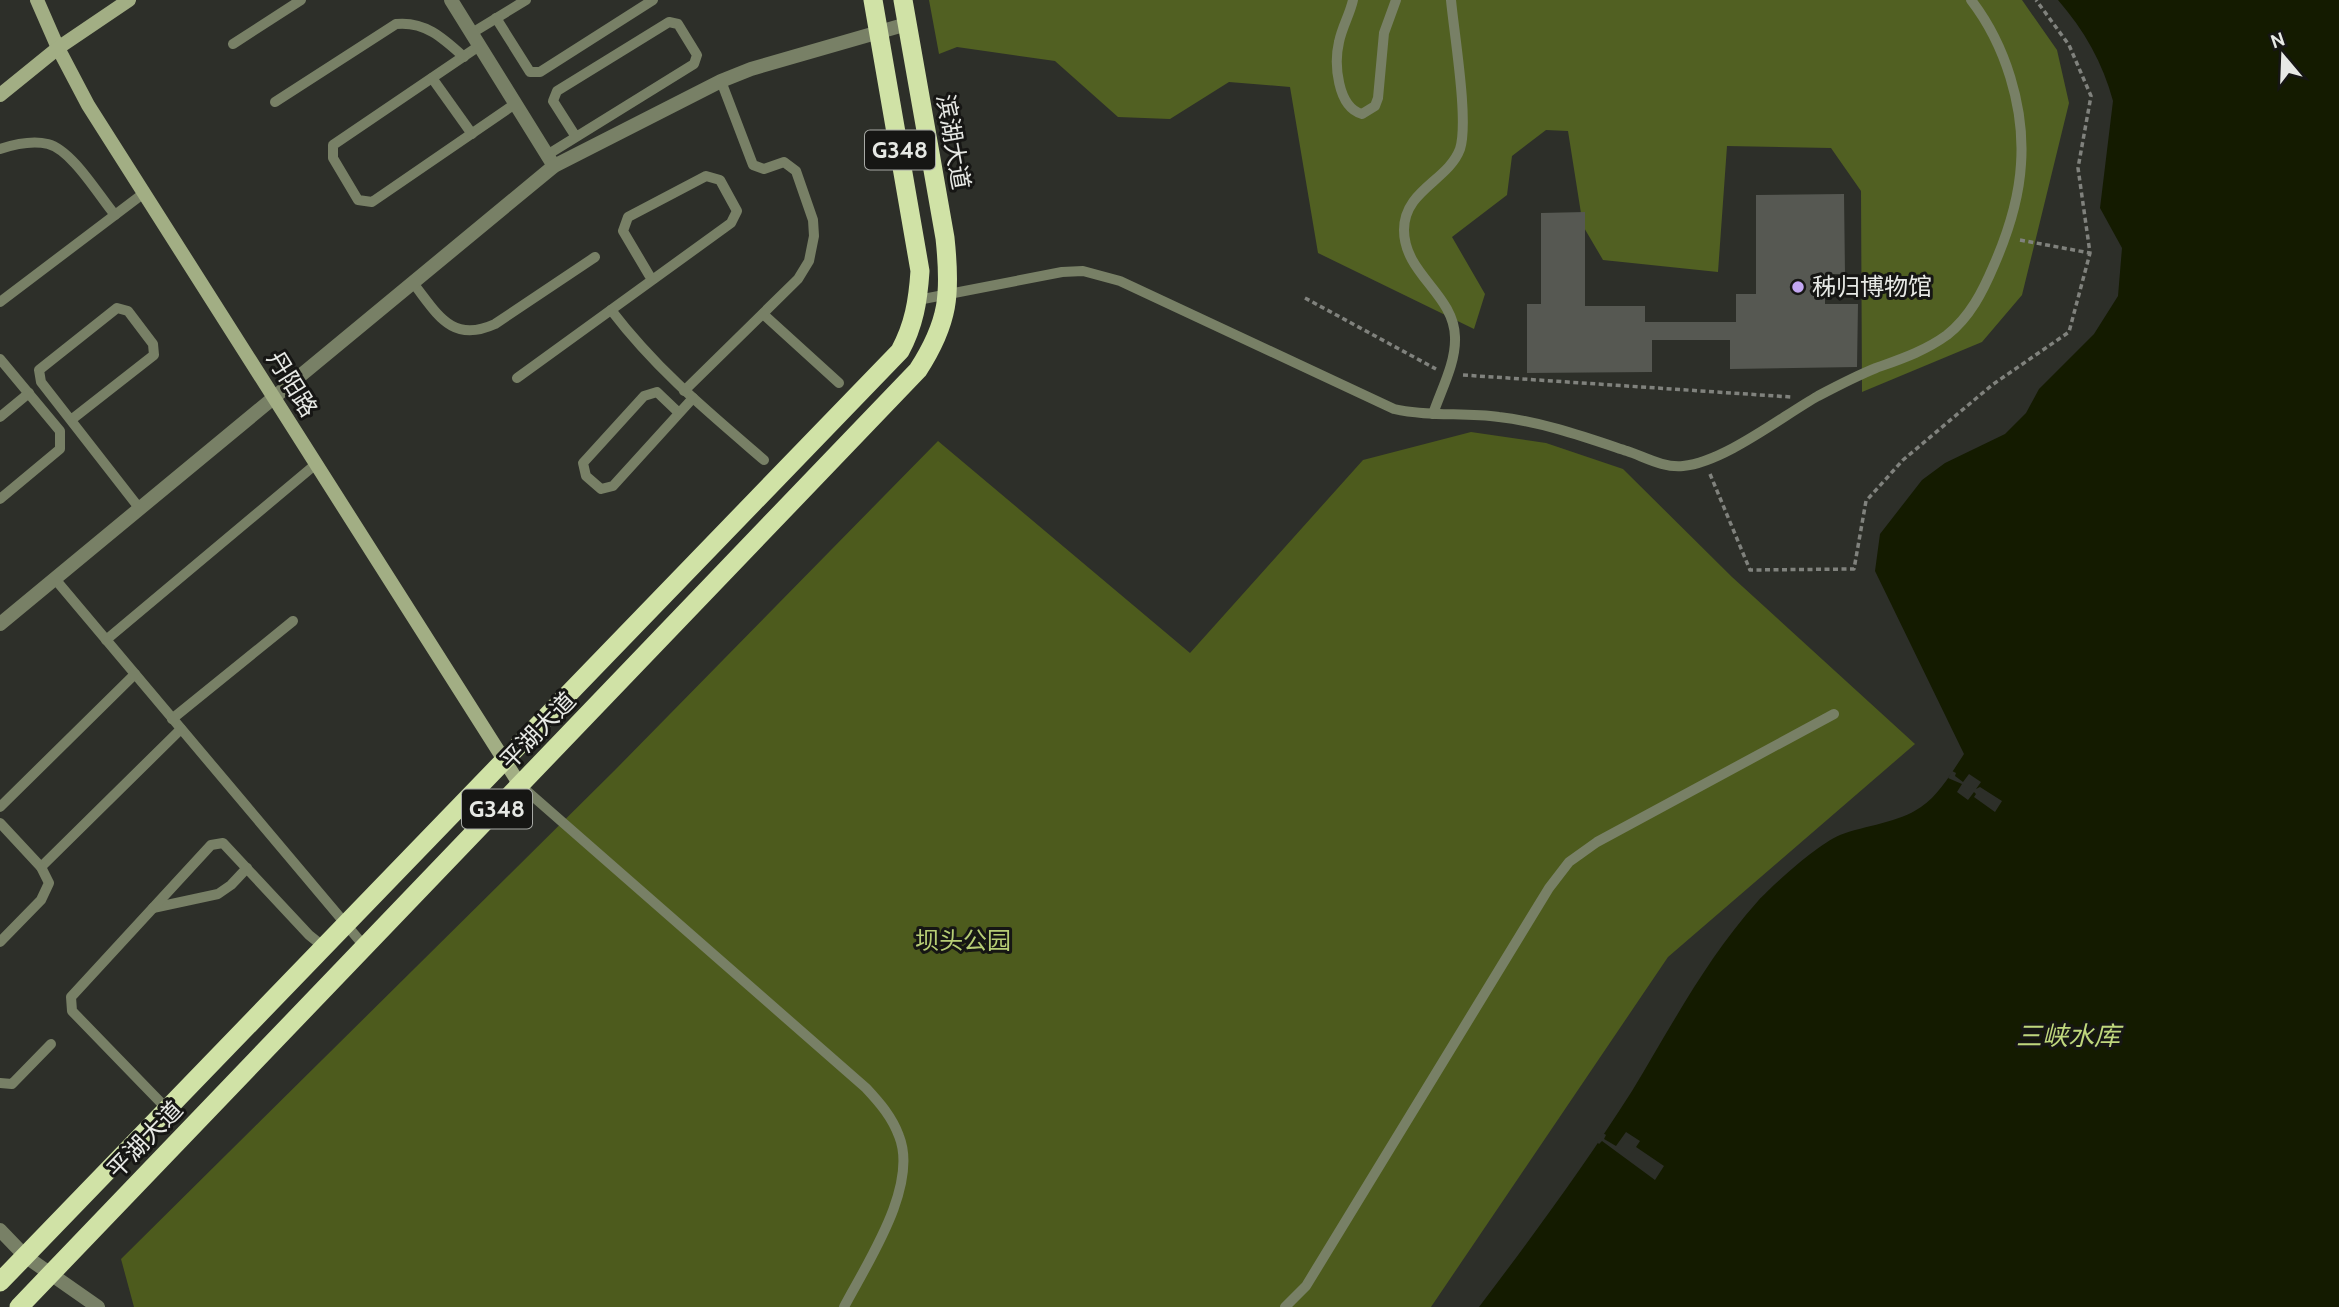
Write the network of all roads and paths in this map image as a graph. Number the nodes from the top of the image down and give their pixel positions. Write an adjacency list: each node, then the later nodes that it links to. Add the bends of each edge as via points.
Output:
1 (37, 0): 19 (main road, 丹阳路)
2 (129, 0): 19 (main road)
3 (301, 0): 18 (lane)
4 (451, 0): 17 (street)
5 (526, 0): 14 (lane)
6 (653, 0): 14 (lane, via 540,72 530,72)
7 (873, 0): 16 (highway, G348)
8 (903, 0): 15 (highway, 滨湖大道 / G348)
9 (1353, 0): 10 (lane, via 1337,61 1345,100 1362,114 1378,99 1384,33)
10 (1396, 0)
11 (1451, 0): 44 (lane, via 1463,135 1453,162 1407,210 1404,228 1406,248 1415,267 1453,320 1454,353)
12 (1971, 0): 56 (lane, via 2006,61 2022,162 2005,240 1983,290 1949,334 1925,349 1846,382)
13 (2036, 0): 33 (path, via 2069,45 2091,96 2078,168)
14 (496, 18): 17 (lane)
15 (907, 23): 16 (street); 37 (highway, 滨湖大道 / G348, via 945,237)
16 (879, 32): 22 (street); 39 (highway, G348, via 920,271)
17 (475, 40): 20 (lane); 25 (street)
18 (233, 44)
19 (58, 48): 23 (main road); 30 (main road, 丹阳路)
20 (464, 57): 21 (lane); 24 (lane, via 443,37 412,22 396,24)
21 (432, 78): 26 (lane); 26 (lane, via 333,145 332,158 358,200 372,202)
22 (720, 81): 29 (street); 42 (lane, via 753,165 764,169 784,162 796,171 813,220 809,261)
23 (0, 95)
24 (275, 102)
25 (515, 104): 26 (lane); 29 (street)
26 (472, 134)
27 (576, 137): 27 (lane, via 694,65 697,55 678,24 669,22 556,91 553,101); 29 (lane)
28 (0, 149): 31 (lane, via 21,142 58,149)
29 (550, 161): 36 (street)
30 (144, 193): 31 (lane); 50 (main road, 丹阳路)
31 (115, 215): 40 (lane)
32 (2020, 240): 33 (path)
33 (2090, 253): 56 (path, via 2069,332 1992,385 1903,460 1866,501 1854,569 1751,570)
34 (595, 257): 36 (lane, via 495,324 469,332 446,323)
35 (652, 280): 35 (lane, via 731,223 737,211 720,180 706,176 628,217 623,231); 41 (lane)
36 (413, 283): 50 (street)
37 (947, 294): 39 (lane); 52 (lane, via 1062,272 1102,275 1376,402); 69 (highway, 平湖大道 / G348, via 936,343 918,370)
38 (1305, 298): 44 (path)
39 (918, 300): 68 (highway, 平湖大道 / G348, via 912,328 900,351)
40 (0, 302)
41 (611, 310): 45 (lane); 48 (lane)
42 (763, 314): 46 (lane); 48 (lane)
43 (0, 359): 47 (lane)
44 (1447, 374): 49 (path); 52 (lane)
45 (517, 378)
46 (839, 383)
47 (29, 394): 53 (lane); 58 (lane, via 60,431 60,449)
48 (688, 395): 51 (lane); 55 (lane)
49 (1798, 397)
50 (274, 398): 57 (main road, 丹阳路); 59 (street)
51 (679, 413): 51 (lane, via 613,486 601,489 586,476 583,463 644,396 657,392)
52 (1433, 414): 56 (lane, via 1536,423 1657,463 1681,466)
53 (0, 417)
54 (71, 420): 54 (lane, via 41,382 39,370 117,308 128,311 153,345 154,355); 59 (lane)
55 (764, 460)
56 (1704, 461)
57 (316, 464): 63 (lane); 68 (main road, 丹阳路)
58 (0, 499)
59 (140, 509): 60 (street)
60 (55, 579): 62 (street); 63 (lane)
61 (293, 621): 66 (lane)
62 (0, 624)
63 (106, 640): 64 (lane)
64 (135, 674): 66 (lane); 70 (lane)
65 (1834, 714): 89 (lane, via 1597,842 1569,862 1306,1286)
66 (172, 719): 67 (lane)
67 (181, 729): 72 (lane); 75 (lane)
68 (504, 760): 69 (main road, 丹阳路); 75 (highway, 平湖大道 / G348)
69 (520, 785): 78 (highway, 平湖大道 / G348); 88 (lane, via 866,1087 886,1110 901,1139 904,1172 897,1204)
70 (0, 807)
71 (0, 823): 72 (lane)
72 (41, 867): 76 (lane, via 49,883 41,900)
73 (247, 868): 74 (lane, via 218,894); 74 (lane, via 223,843 211,845); 77 (lane)
74 (153, 908): 81 (lane, via 71,997 72,1011)
75 (346, 924): 77 (highway, 平湖大道 / G348); 78 (lane)
76 (0, 942)
77 (324, 947): 81 (highway, 平湖大道 / G348)
78 (365, 947): 84 (highway, 平湖大道 / G348)
79 (51, 1044): 80 (lane, via 12,1084)
80 (0, 1083)
81 (167, 1109): 83 (highway, 平湖大道 / G348)
82 (0, 1230): 83 (street)
83 (25, 1256): 84 (street); 85 (highway, 平湖大道 / G348)
84 (50, 1275): 86 (street); 87 (highway, 平湖大道 / G348)
85 (0, 1282)
86 (92, 1306)
87 (19, 1307)
88 (844, 1307)
89 (1284, 1307)

